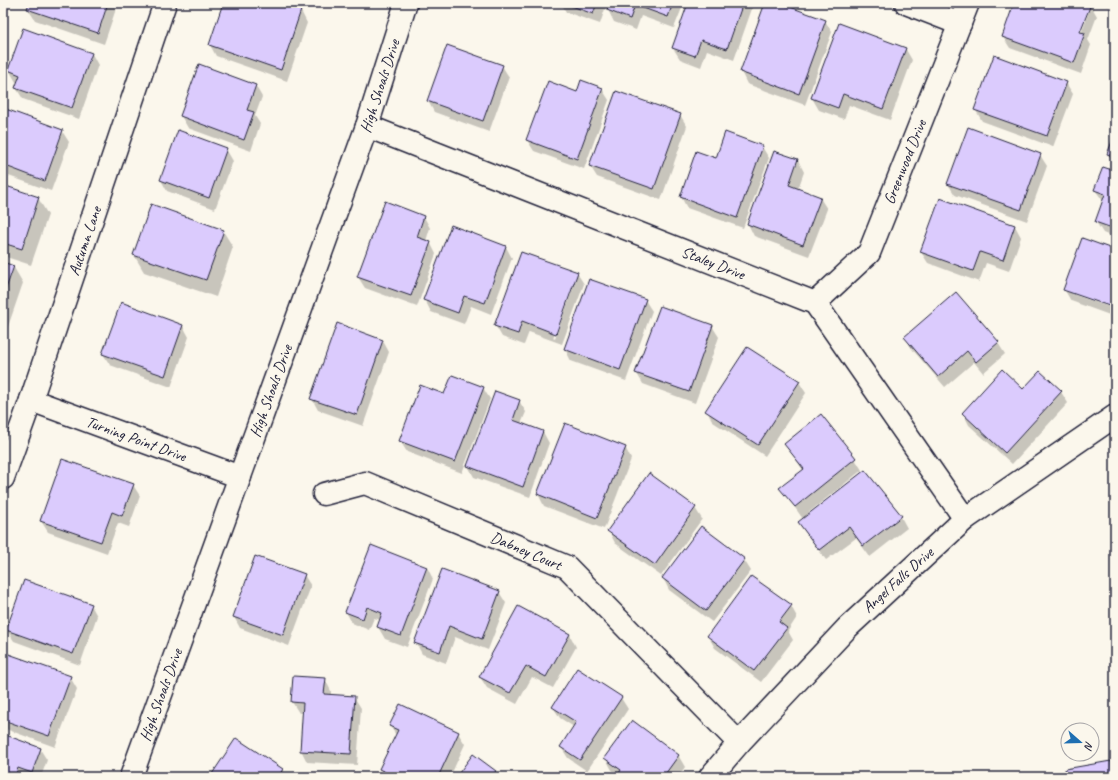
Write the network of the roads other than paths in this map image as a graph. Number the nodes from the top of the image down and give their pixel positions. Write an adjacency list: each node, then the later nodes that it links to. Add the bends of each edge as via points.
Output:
1 (165, 3): 8 (street, Autumn Lane)
2 (406, 3): 6 (street, High Shoals Drive)
3 (906, 3): 5 (street)
4 (968, 3): 5 (street, Greenwood Drive)
5 (960, 24): 7 (street, Greenwood Drive, via 869,254)
6 (367, 126): 7 (street, Staley Drive); 10 (street, High Shoals Drive)
7 (815, 303): 13 (street)
8 (31, 400): 10 (street, Turning Point Drive); 11 (street, Autumn Lane)
9 (1115, 416): 13 (street, Angel Falls Drive)
10 (240, 477): 15 (street, High Shoals Drive)
11 (3, 478)
12 (324, 494): 14 (street, Dabney Court, via 365,483 567,567)
13 (965, 519): 14 (street, Angel Falls Drive, via 847,628)
14 (739, 743): 16 (street, Angel Falls Drive)
15 (131, 777)
16 (710, 777)

